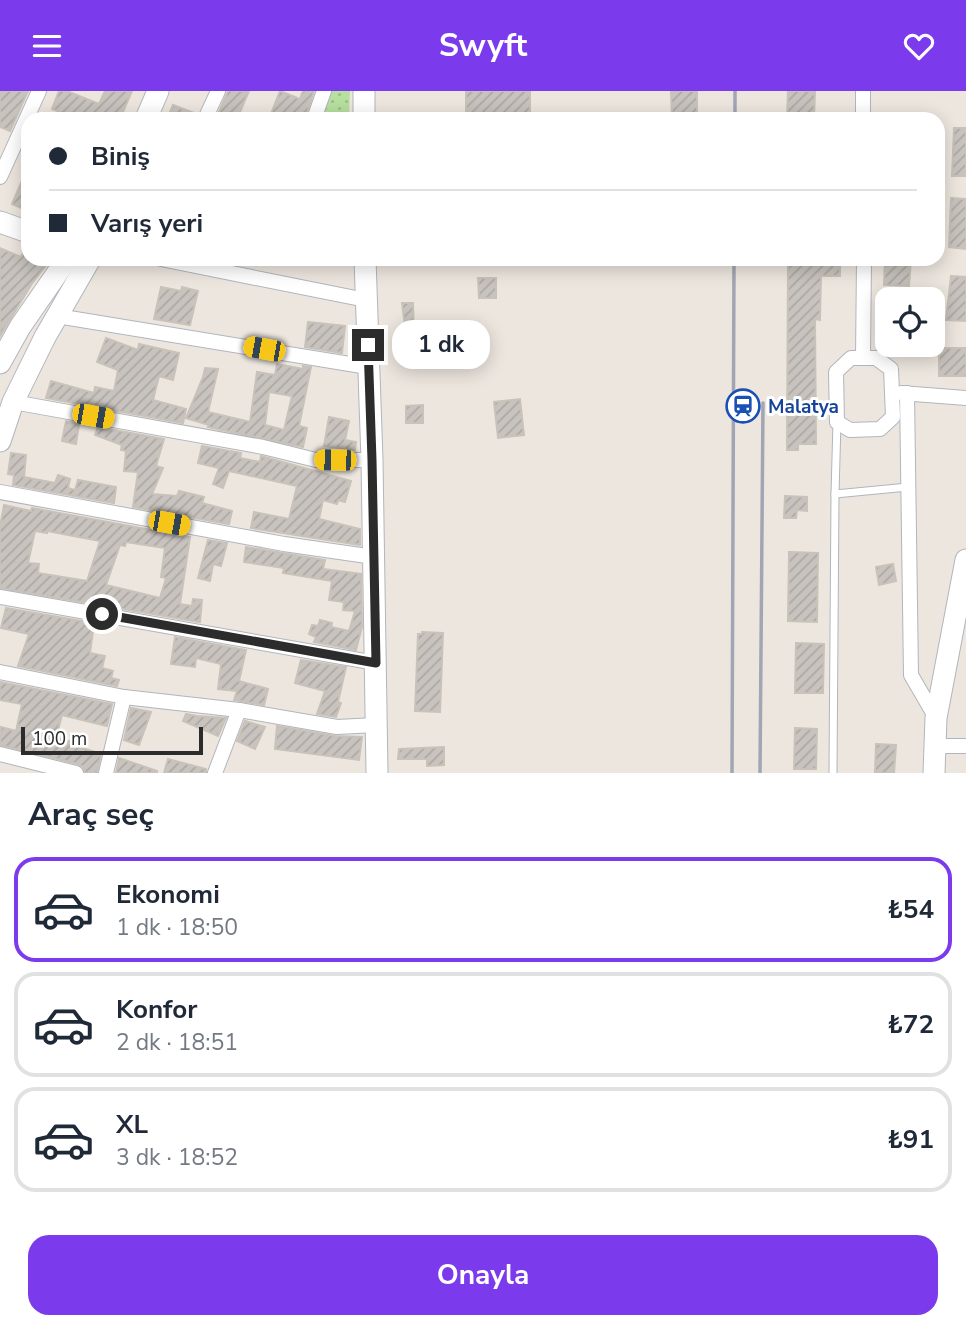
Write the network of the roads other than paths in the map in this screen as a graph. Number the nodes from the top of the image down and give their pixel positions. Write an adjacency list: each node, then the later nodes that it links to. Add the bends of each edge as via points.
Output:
1 (39, 91): 7 (street)
2 (158, 91): 8 (street)
3 (218, 91): 9 (street)
4 (324, 91): 10 (street)
5 (364, 91): 11 (street)
6 (863, 91): 12 (street)
7 (29, 112)
8 (149, 112)
9 (208, 112)
10 (316, 112)
11 (364, 112)
12 (863, 112)
13 (21, 131): 14 (street)
14 (0, 177)
15 (0, 222): 16 (street)
16 (21, 230)
17 (61, 266): 25 (street)
18 (86, 266): 23 (street)
19 (196, 266): 22 (street)
20 (365, 266): 22 (street)
21 (864, 266): 24 (street)
22 (366, 300): 26 (street)
23 (57, 316): 26 (street); 29 (street)
24 (863, 358): 27 (street, via 876,358 891,369); 30 (street, via 851,358 836,372)
25 (0, 363)
26 (368, 367): 32 (street)
27 (900, 393): 28 (street); 30 (street, via 893,417 880,429 850,430); 33 (street)
28 (966, 398)
29 (13, 402): 31 (street); 32 (street, via 316,460)
30 (837, 422): 35 (lane)
31 (0, 441)
32 (372, 460): 36 (street)
33 (908, 487): 35 (lane); 43 (street, via 911,675)
34 (0, 492): 36 (street)
35 (835, 494): 52 (lane)
36 (374, 557): 39 (street)
37 (966, 560): 43 (street)
38 (0, 597): 39 (street)
39 (376, 663): 44 (street)
40 (0, 671): 41 (street)
41 (124, 697): 42 (street); 49 (street)
42 (239, 710): 44 (street, via 337,727); 50 (street)
43 (936, 718): 45 (street)
44 (376, 725): 51 (street)
45 (933, 746): 46 (street); 53 (street)
46 (966, 746)
47 (0, 754): 48 (street)
48 (76, 772)
49 (106, 772)
50 (215, 772)
51 (377, 772)
52 (833, 772)
53 (934, 772)

